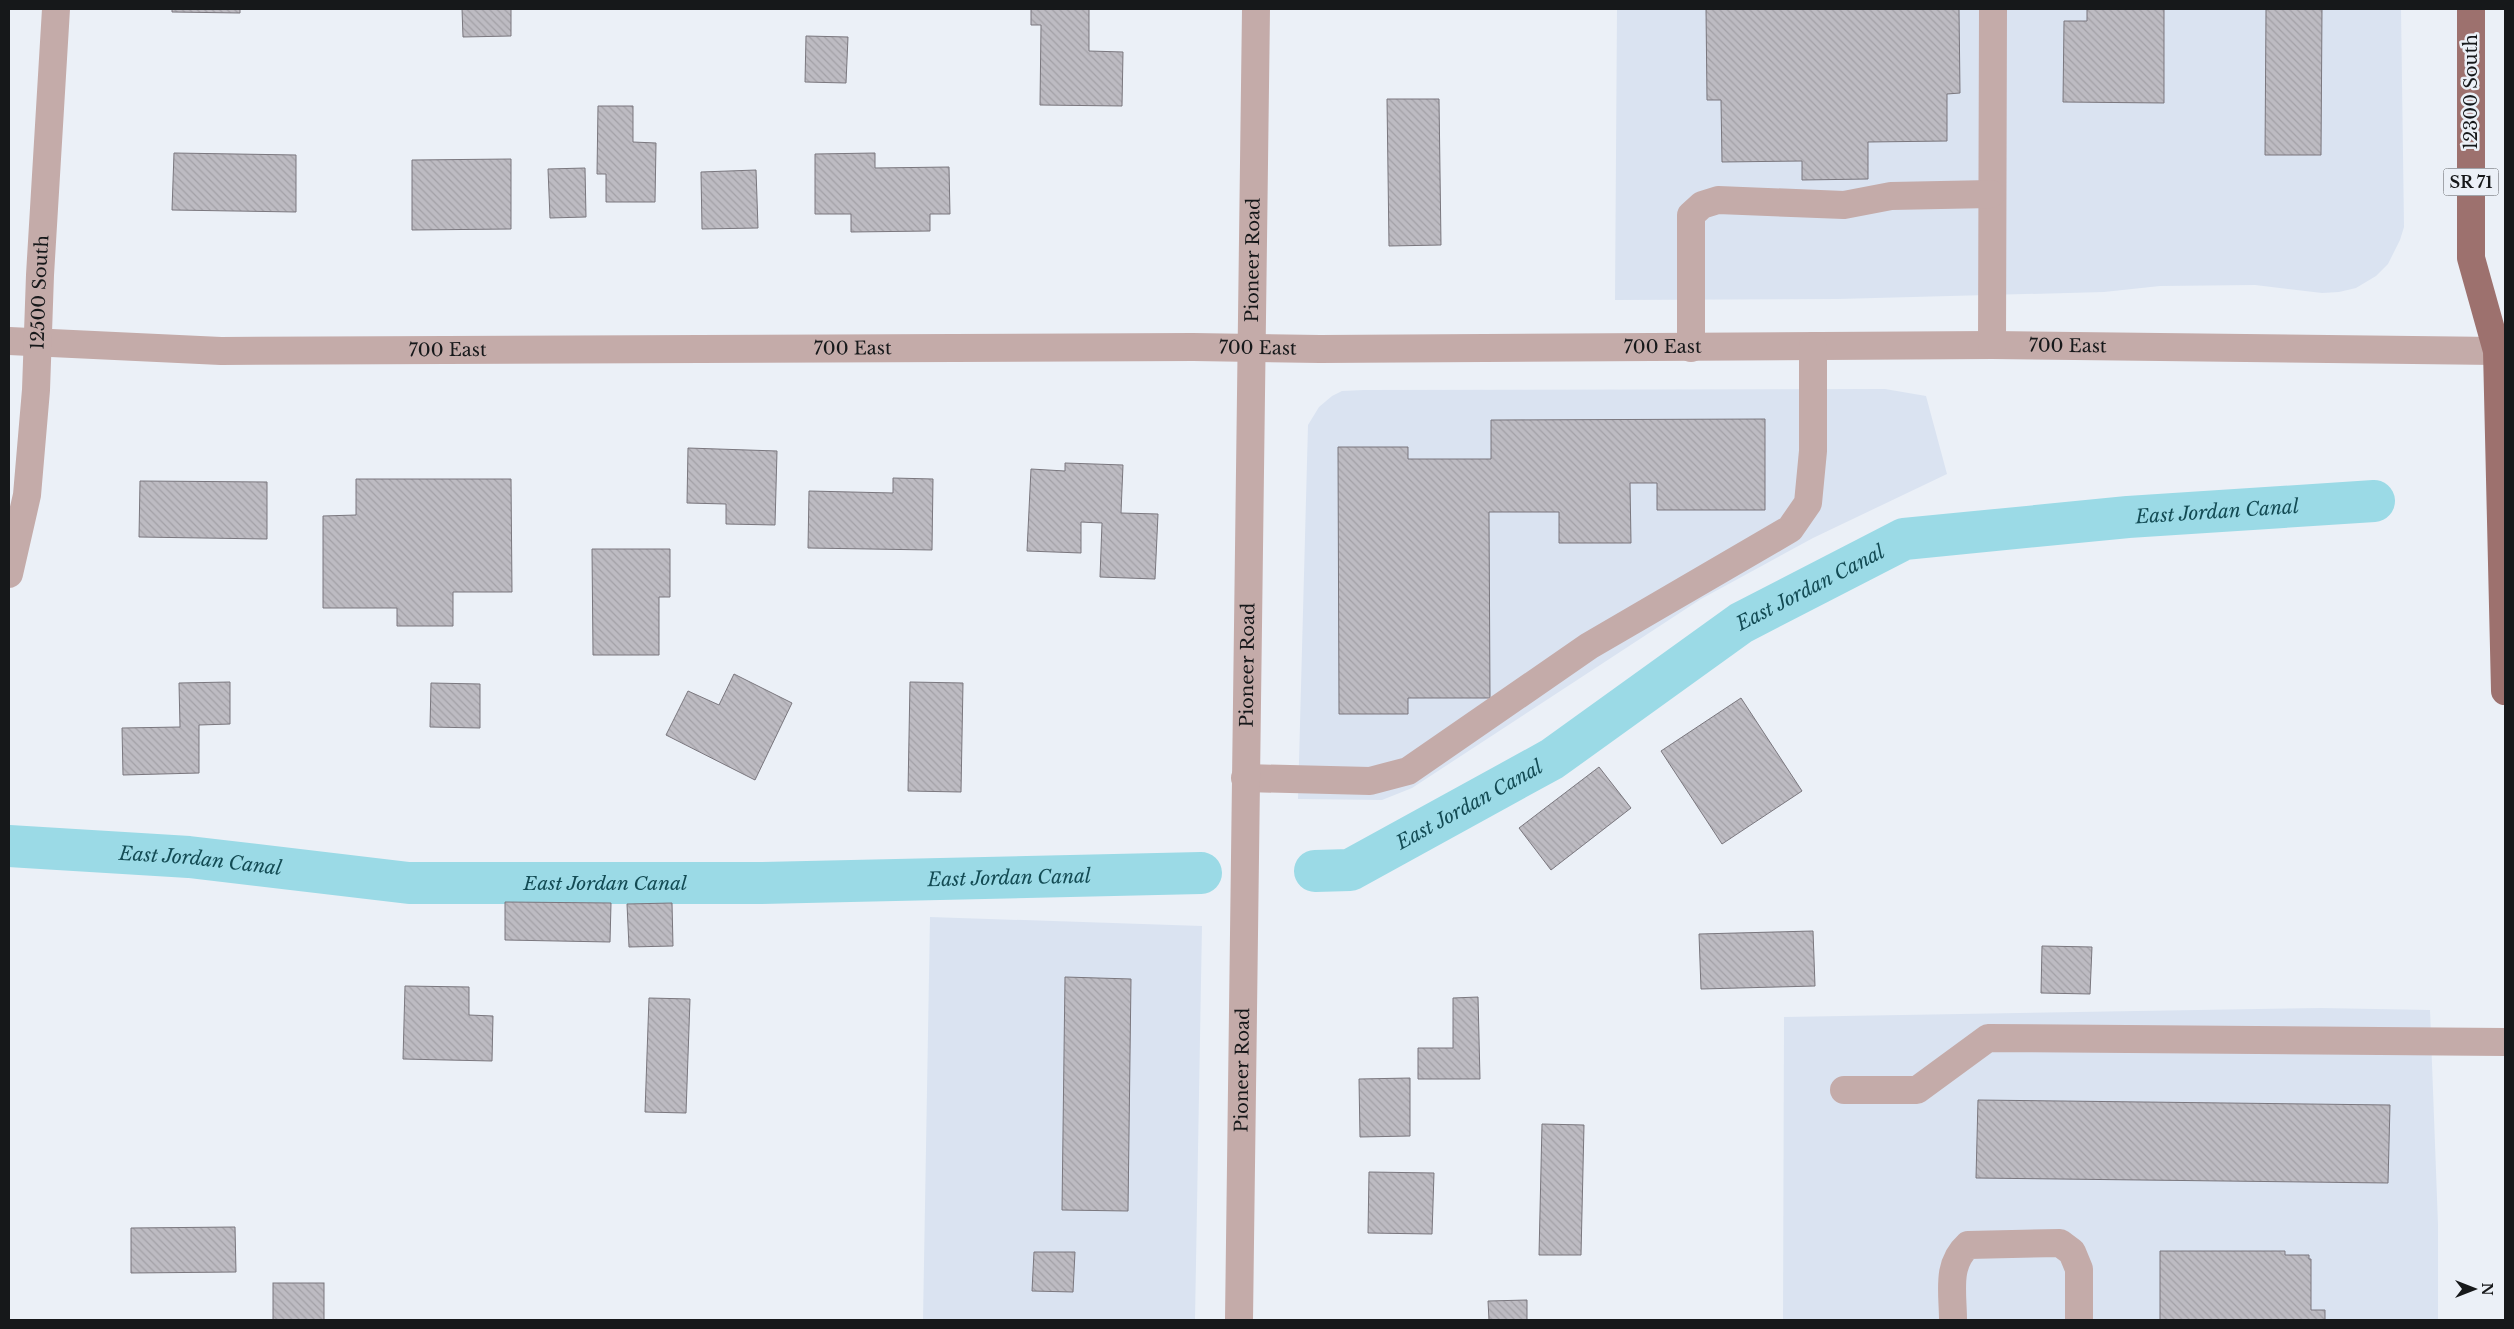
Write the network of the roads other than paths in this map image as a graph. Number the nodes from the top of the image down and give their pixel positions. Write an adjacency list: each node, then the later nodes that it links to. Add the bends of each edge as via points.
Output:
1 (56, 9): 7 (street, 12500 South)
2 (1256, 9): 11 (street, Pioneer Road)
3 (1993, 9): 5 (street)
4 (2471, 9): 10 (main road, 12300 South / SR 71, via 2471,258)
5 (1991, 194): 8 (street); 12 (street, via 1891,196 1844,205 1718,200 1702,205 1690,215)
6 (9, 341): 7 (street, 700 East)
7 (38, 344): 11 (street, 700 East, via 221,351); 13 (street, 12500 South, via 27,495)
8 (1992, 345): 9 (street, 700 East); 10 (street, 700 East)
9 (1812, 346): 12 (street, 700 East); 15 (street, via 1812,452 1808,503 1790,529 1589,646 1408,771 1370,780)
10 (2503, 346): 14 (main road, 12300 South)
11 (1250, 348): 12 (street, 700 East); 15 (street, Pioneer Road)
12 (1691, 348)
13 (9, 574)
14 (2505, 691)
15 (1245, 778): 18 (street, Pioneer Road)
16 (2505, 1042): 17 (street, via 1988,1038 1917,1090)
17 (1844, 1090)
18 (1239, 1320)
19 (1953, 1320): 20 (street, via 1953,1269 1957,1255 1968,1245 2060,1243 2072,1252 2079,1268)
20 (2079, 1320)

